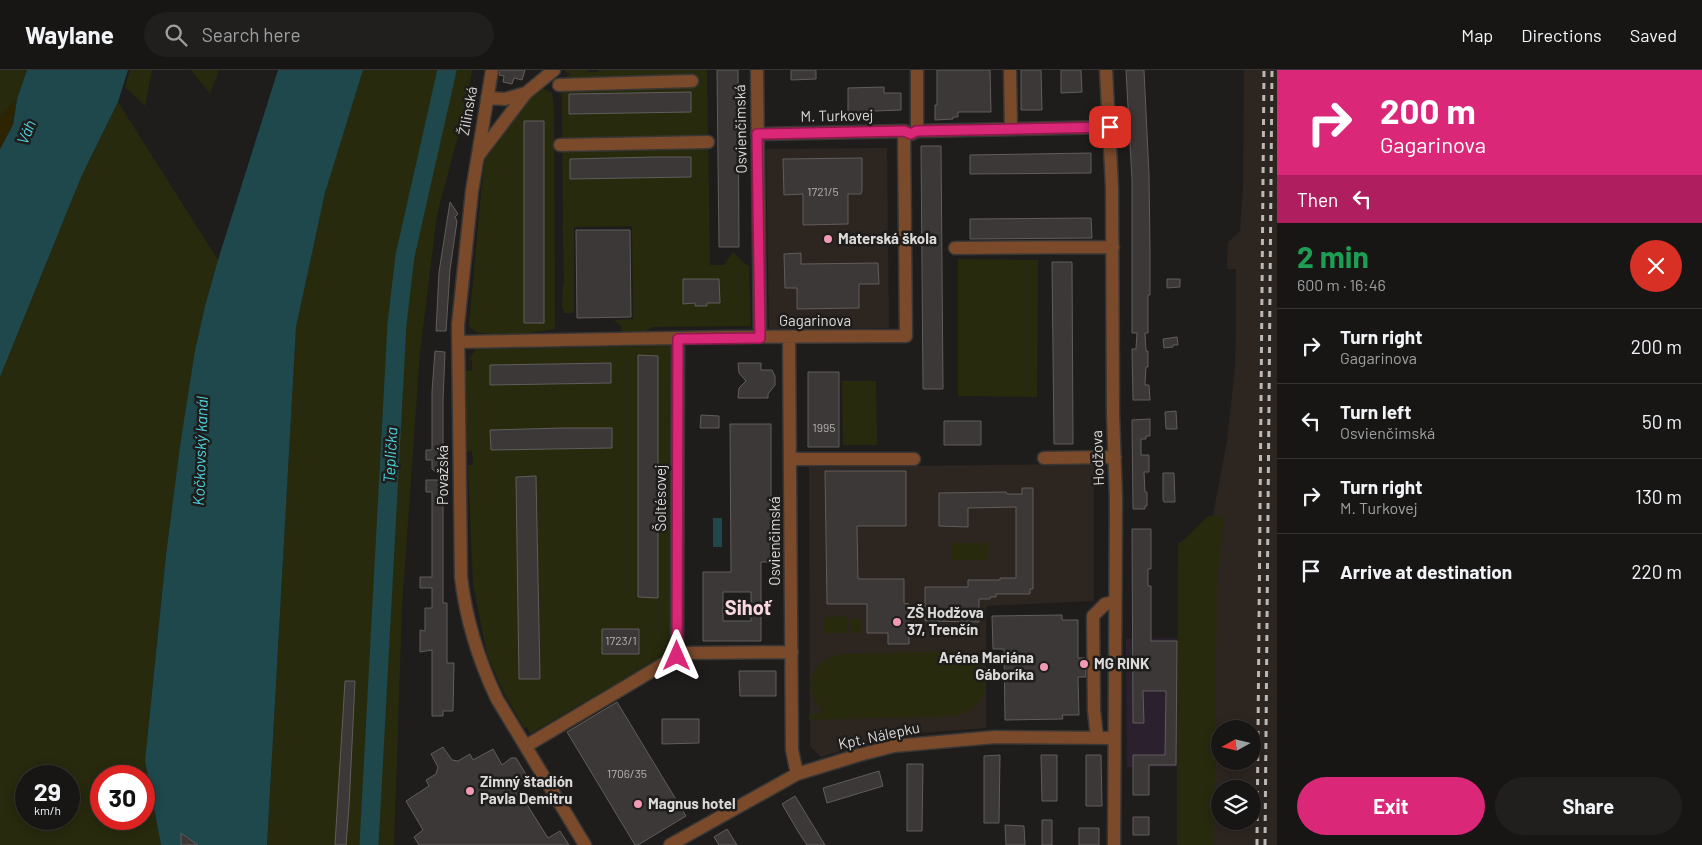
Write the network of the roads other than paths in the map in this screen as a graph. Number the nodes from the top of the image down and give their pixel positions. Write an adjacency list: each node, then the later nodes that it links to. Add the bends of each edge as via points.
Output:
1 (492, 70): 10 (street, Žilinská)
2 (554, 70): 9 (street, Považská)
3 (756, 70): 14 (street, Osvienčimská)
4 (917, 70): 13 (street)
5 (1010, 70): 12 (street)
6 (1106, 70): 11 (street, Hodžova)
7 (692, 81): 8 (street)
8 (559, 84)
9 (526, 92): 10 (street, Považská, via 505,98); 17 (street, Považská)
10 (487, 98): 17 (street, Žilinská)
11 (1110, 127): 12 (street, M. Turkovej); 18 (street, Hodžova)
12 (1011, 129): 13 (street, M. Turkovej)
13 (910, 131): 14 (street, M. Turkovej); 20 (street, Gagarinova, via 906,336)
14 (757, 134): 21 (street, Osvienčimská)
15 (708, 142): 16 (street)
16 (560, 145)
17 (477, 158): 23 (street, Považská)
18 (1113, 247): 19 (street); 24 (street, Hodžova)
19 (955, 248)
20 (789, 337): 21 (street, Gagarinova); 26 (street, Osvienčimská)
21 (760, 338): 22 (street, Gagarinova)
22 (678, 339): 23 (street, Gagarinova); 30 (street, Šoltésovej)
23 (458, 342): 33 (street, Považská, via 460,558 464,599 486,675)
24 (1115, 456): 25 (street); 28 (street, Hodžova)
25 (1044, 458)
26 (790, 459): 27 (street); 29 (street, Osvienčimská)
27 (914, 459)
28 (1115, 602): 31 (street, via 1106,604 1093,616); 32 (street, Hodžova)
29 (792, 652): 30 (street, via 689,653); 34 (street, Osvienčimská, via 792,750)
30 (677, 656): 33 (street)
31 (1097, 737): 32 (street, Kpt. Nálepku); 34 (street, Kpt. Nálepku, via 995,737 894,746)
32 (1114, 738): 37 (street, Hodžova)
33 (526, 746): 35 (street, Považská)
34 (797, 774): 36 (street, Kpt. Nálepku)
35 (585, 845)
36 (670, 845)
37 (1114, 845)

